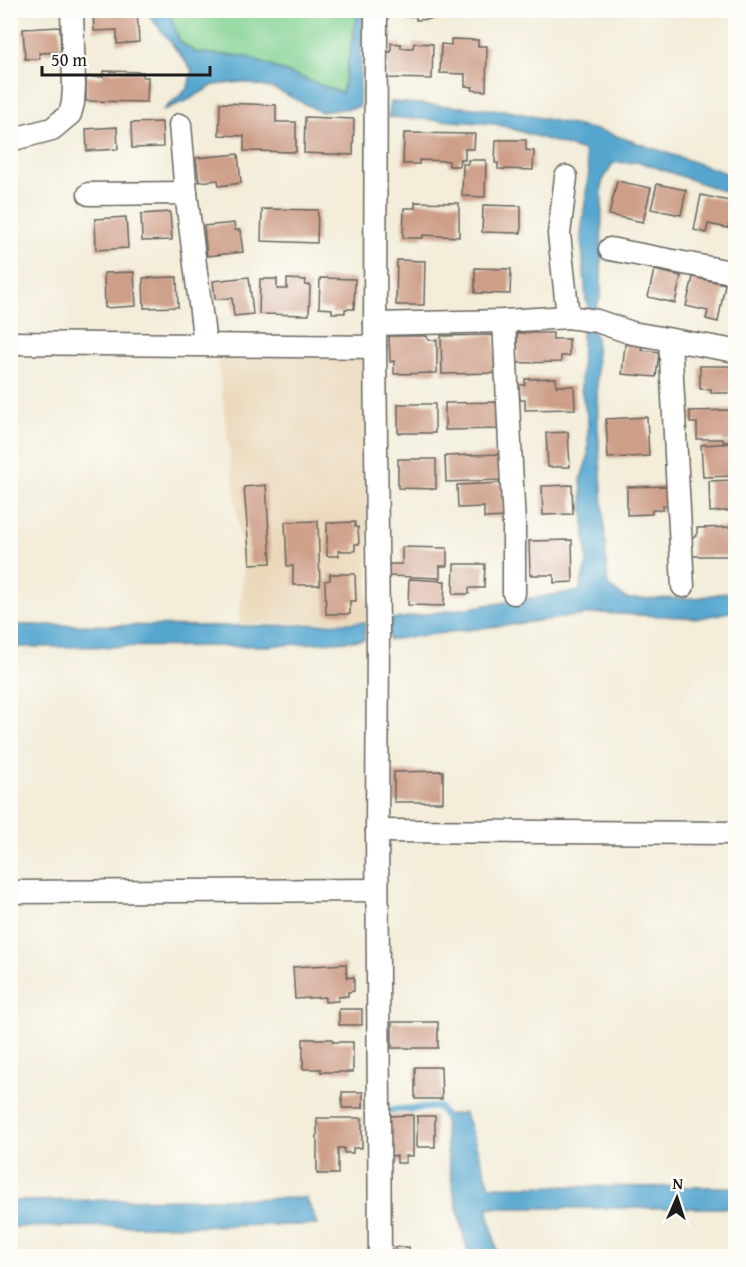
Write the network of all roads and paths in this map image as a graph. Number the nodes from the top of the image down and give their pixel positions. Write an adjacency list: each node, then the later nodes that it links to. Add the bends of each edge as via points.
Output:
1 (72, 10): 4 (street, via 74,86 70,114 52,129)
2 (376, 10): 12 (street)
3 (180, 124): 6 (street)
4 (10, 141)
5 (566, 177): 10 (street, via 559,234)
6 (186, 193): 7 (street); 15 (street)
7 (89, 194)
8 (610, 249): 9 (street)
9 (735, 273)
10 (582, 319): 11 (street); 13 (street)
11 (504, 321): 12 (street); 19 (street)
12 (375, 324): 17 (street)
13 (670, 339): 16 (street); 18 (street)
14 (10, 343): 15 (street)
15 (205, 345): 17 (street)
16 (735, 346)
17 (375, 347): 20 (street)
18 (683, 586)
19 (514, 594)
20 (377, 831): 21 (street); 22 (street)
21 (735, 833)
22 (377, 890): 23 (street); 24 (street)
23 (10, 892)
24 (380, 1257)

